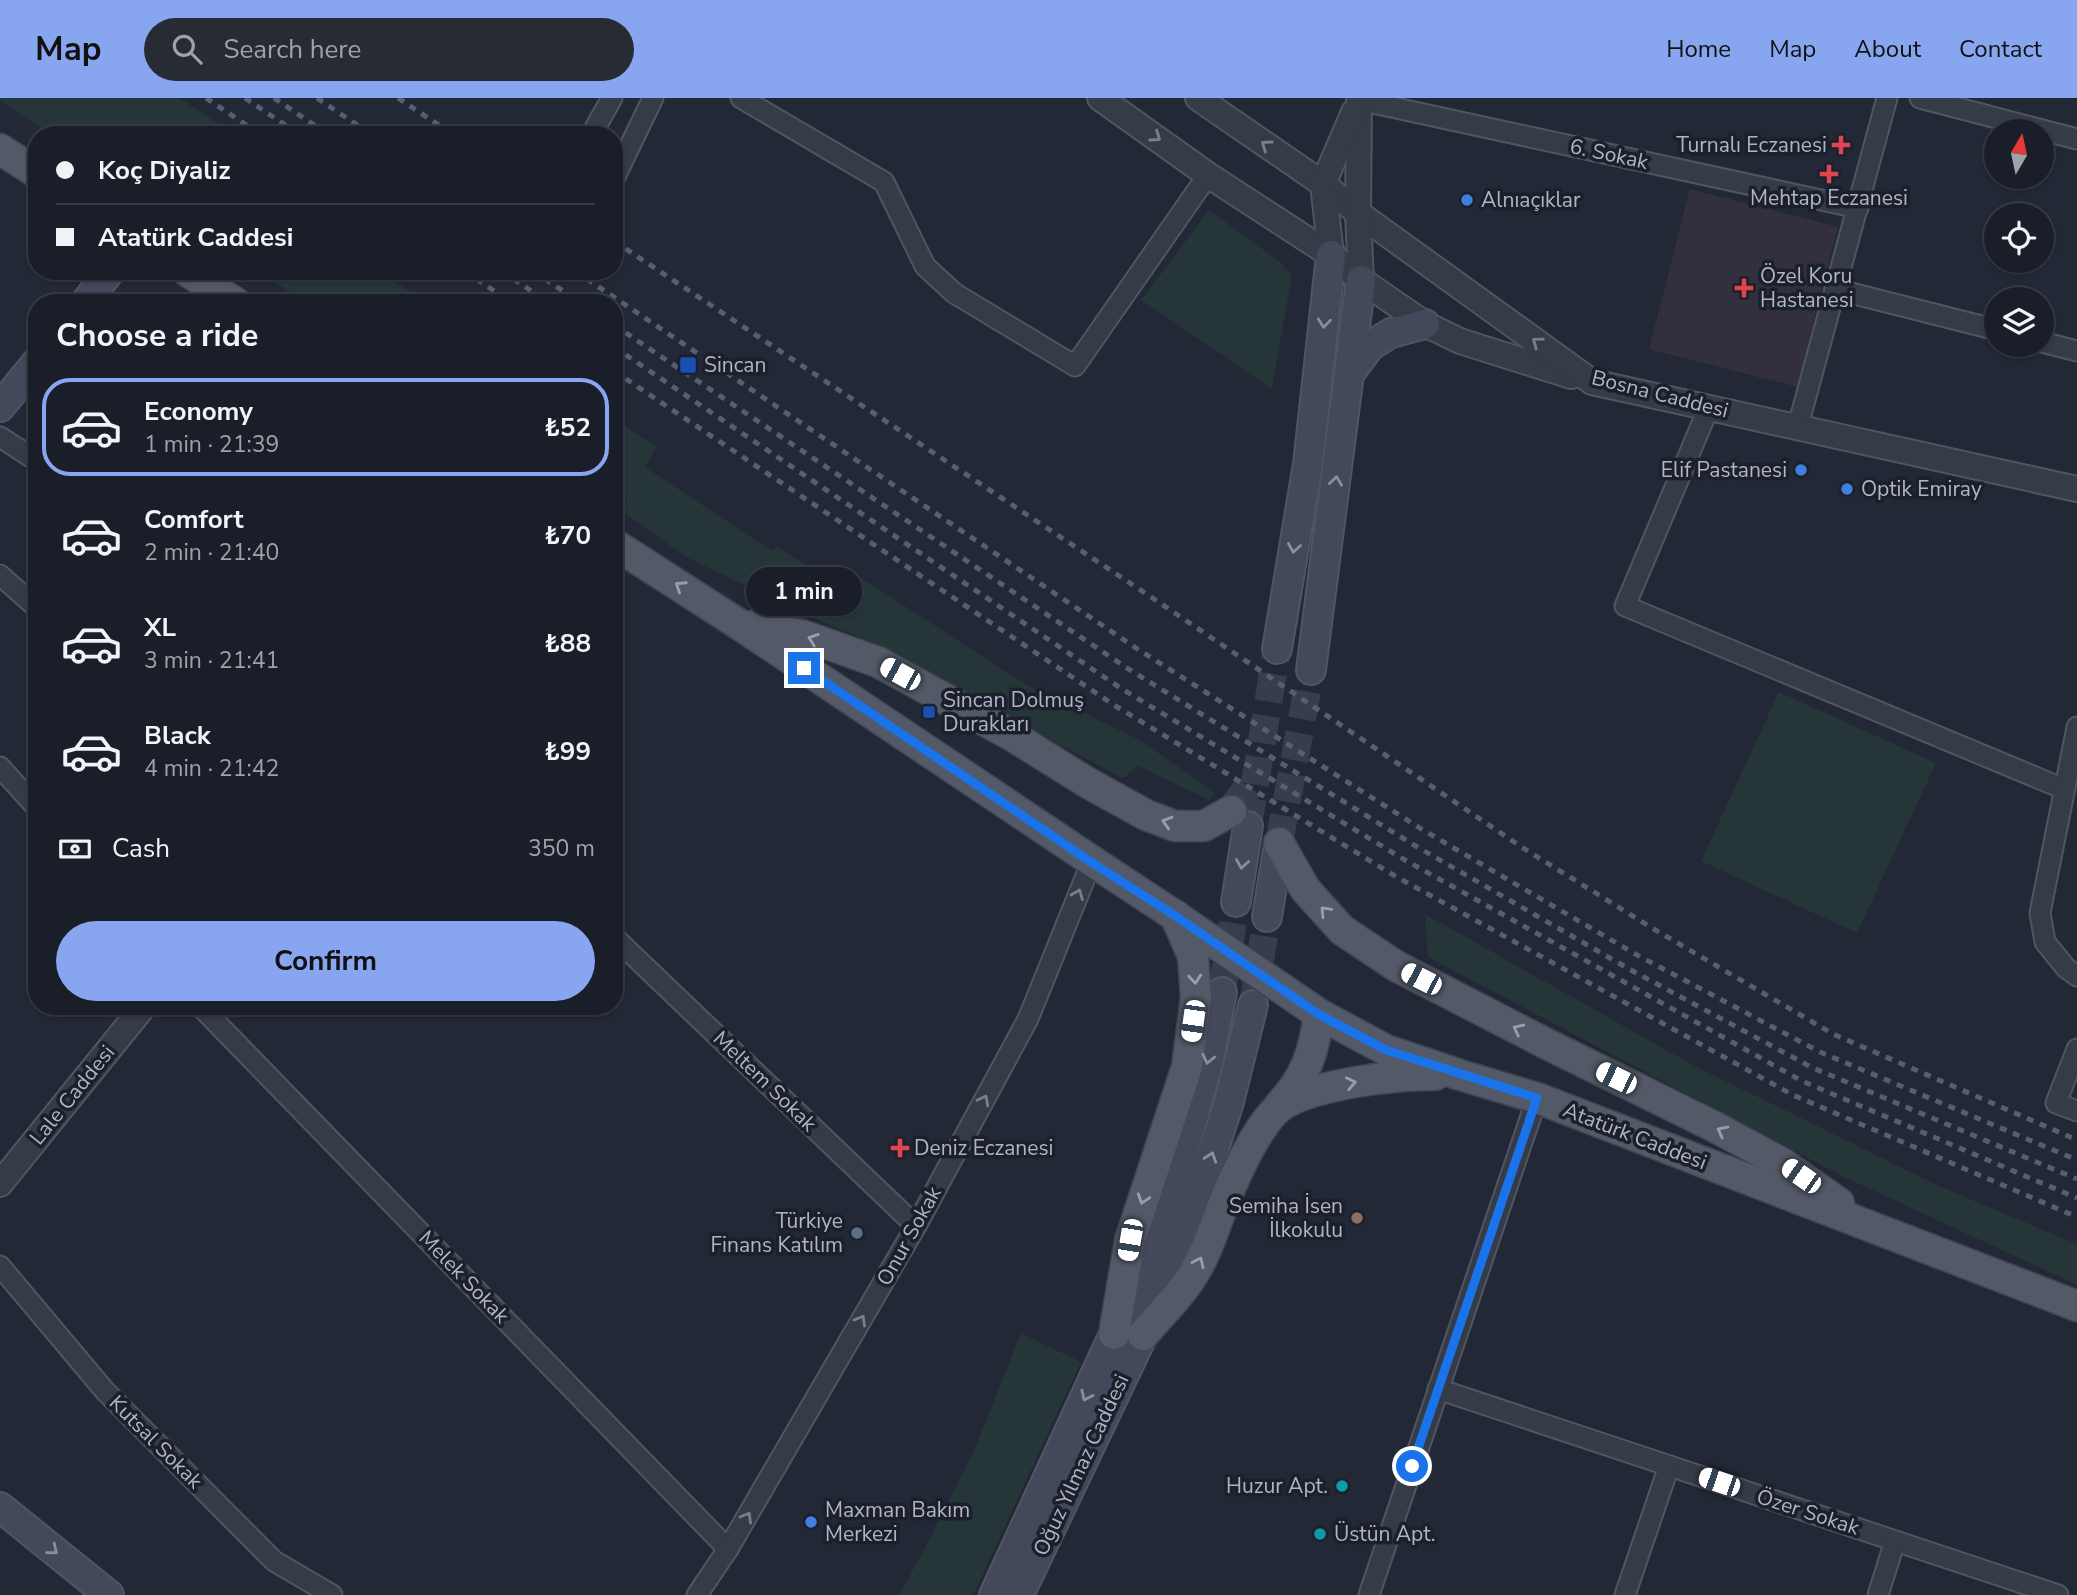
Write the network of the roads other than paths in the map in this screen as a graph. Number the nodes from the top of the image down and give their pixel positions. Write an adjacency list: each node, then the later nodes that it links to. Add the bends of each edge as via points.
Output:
1 (612, 98): 9 (street)
2 (653, 98): 12 (street)
3 (741, 98): 14 (street, via 884,182 925,266 954,293 1075,366)
4 (1100, 98): 14 (street, one-way to 14)
5 (1198, 98): 15 (street, Bosna Caddesi, one-way to 5)
6 (1887, 98): 16 (street)
7 (1920, 98): 10 (street)
8 (1360, 99): 15 (street); 16 (street, 6. Sokak); 17 (street)
9 (597, 126)
10 (2077, 139)
11 (0, 149): 13 (main road)
12 (623, 160)
13 (28, 167)
14 (1209, 174): 18 (street)
15 (1323, 184): 17 (street, Bosna Caddesi); 18 (street)
16 (1858, 208): 22 (street)
17 (1358, 213): 21 (street); 31 (street, Bosna Caddesi, one-way to 17)
18 (1331, 255): 21 (street); 42 (main road, one-way to 42, via 1308,464)
19 (103, 280): 23 (main road)
20 (201, 280): 24 (main road)
21 (1361, 280): 25 (street); 30 (main road)
22 (1835, 289): 26 (street); 34 (street)
23 (92, 294)
24 (222, 294)
25 (1425, 324): 30 (main road, via 1391,333 1370,346); 31 (street, via 1460,341)
26 (1984, 327)
27 (2054, 345): 28 (street)
28 (2077, 351)
29 (28, 373): 32 (main road)
30 (1350, 373): 43 (main road, one-way to 30)
31 (1592, 382): 33 (street, Bosna Caddesi)
32 (0, 407)
33 (1709, 407): 34 (street, Bosna Caddesi); 46 (street, via 1625,606)
34 (1798, 426): 37 (street, Bosna Caddesi)
35 (0, 436): 36 (street)
36 (28, 455)
37 (2077, 489)
38 (623, 550): 41 (main road, Atatürk Caddesi, one-way to 38)
39 (0, 575): 40 (street)
40 (28, 600)
41 (737, 623): 48 (main road, one-way to 41, via 1204,826 1175,826 1146,815 878,662 802,635); 50 (main road, Atatürk Caddesi)
42 (1277, 649)
43 (1311, 670)
44 (2076, 735): 46 (street)
45 (0, 766): 47 (street)
46 (2064, 789): 55 (street, via 2040,913 2045,942)
47 (28, 798)
48 (1239, 818): 51 (main road, one-way to 51)
49 (1279, 843): 53 (main road); 68 (main road, one-way to 49, via 1782,1163 1396,966 1342,929 1305,889)
50 (1091, 862): 52 (main road, Atatürk Caddesi); 67 (street, Onur Sokak, one-way to 50, via 1028,1018)
51 (1236, 902)
52 (1174, 915): 58 (main road, Atatürk Caddesi); 71 (main road, one-way to 71, via 1193,956 1196,998 1187,1067 1130,1240)
53 (1267, 917)
54 (623, 946): 67 (street, Meltem Sokak)
55 (2077, 976)
56 (1222, 992): 71 (main road, one-way to 71, via 1208,1064)
57 (1253, 1005): 71 (main road, one-way to 57, via 1199,1192 1229,1102)
58 (1318, 1014): 62 (main road, Atatürk Caddesi, via 1386,1050); 64 (main road, via 1316,1040 1304,1074)
59 (137, 1015): 66 (street, Lale Caddesi)
60 (209, 1015): 76 (street, Melek Sokak)
61 (2077, 1049): 65 (street, via 2056,1103)
62 (1460, 1075): 63 (main road, Atatürk Caddesi); 64 (main road, one-way to 62, via 1321,1089 1391,1076)
63 (1537, 1098): 68 (main road, Atatürk Caddesi); 72 (street)
64 (1277, 1109): 71 (main road, one-way to 64, via 1194,1274 1231,1185)
65 (2077, 1111)
66 (0, 1184)
67 (916, 1226): 76 (street, Onur Sokak, one-way to 67)
68 (1876, 1230): 70 (main road, Atatürk Caddesi)
69 (0, 1266): 78 (street, Kutsal Sokak, via 105,1391 274,1561)
70 (2077, 1306)
71 (1128, 1334): 80 (main road, Oğuz Yılmaz Caddesi, one-way to 80); 81 (main road, Oğuz Yılmaz Caddesi)
72 (1438, 1389): 73 (street, Özer Sokak); 82 (street)
73 (1669, 1466): 75 (street, Özer Sokak); 83 (street)
74 (0, 1507): 77 (main road, one-way to 77)
75 (1895, 1541): 84 (street); 85 (street, Özer Sokak)
76 (728, 1549): 79 (street, Onur Sokak)
77 (109, 1595)
78 (332, 1595)
79 (697, 1595)
80 (994, 1595)
81 (1019, 1595)
82 (1370, 1595)
83 (1625, 1595)
84 (1878, 1595)
85 (2059, 1595)

